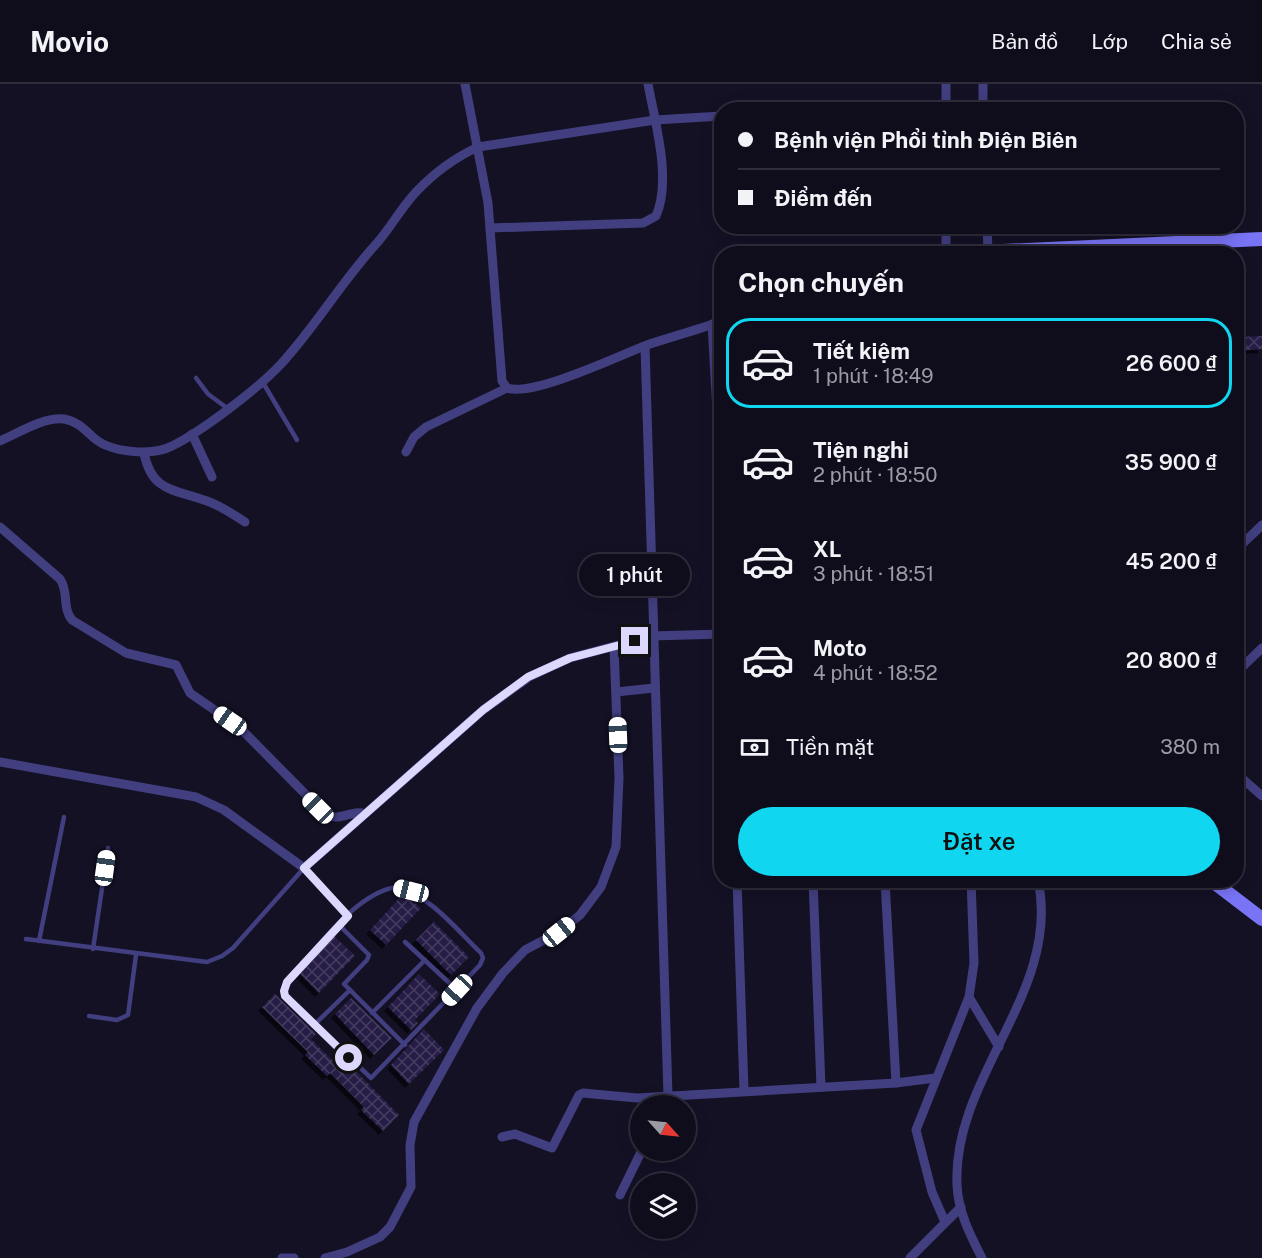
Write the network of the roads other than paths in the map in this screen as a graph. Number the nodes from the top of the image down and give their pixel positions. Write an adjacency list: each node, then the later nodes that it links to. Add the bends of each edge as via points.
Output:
1 (465, 84): 9 (street)
2 (648, 84): 8 (street)
3 (946, 84): 5 (street)
4 (983, 84): 6 (street)
5 (946, 102)
6 (983, 102)
7 (714, 116): 8 (street)
8 (655, 120): 9 (street); 10 (street, via 663,194 651,220)
9 (478, 147): 10 (street); 16 (street, via 450,162 415,193 280,365)
10 (490, 228): 17 (street, via 502,381)
11 (1262, 239): 12 (street)
12 (1151, 246)
13 (714, 324): 14 (street)
14 (645, 346): 17 (street, via 533,387); 30 (street)
15 (196, 378): 18 (lane, via 208,394)
16 (262, 381): 18 (street); 20 (lane)
17 (507, 388): 22 (street, via 426,427 414,437)
18 (227, 408): 19 (street)
19 (192, 434): 23 (street, via 172,447); 24 (street)
20 (297, 440)
21 (0, 441): 23 (street, via 63,419 84,428 102,443)
22 (406, 452)
23 (144, 453): 25 (street, via 151,474 167,489 214,504)
24 (212, 477)
25 (245, 522)
26 (1262, 525): 28 (street)
27 (0, 527): 39 (street, via 60,579 72,620 126,653 176,665 190,693 239,728 326,815 337,819)
28 (1244, 542)
29 (714, 634): 30 (street)
30 (652, 636): 31 (street); 34 (street)
31 (614, 647): 35 (street); 39 (street, via 570,658 528,677 483,710)
32 (1262, 648): 33 (street)
33 (1244, 665)
34 (654, 688): 35 (street); 70 (street)
35 (616, 692): 80 (street, via 616,847 602,887 559,932 525,950 477,1008 414,1122 411,1187 390,1227 381,1237)
36 (0, 762): 42 (street, via 196,796 224,810)
37 (1244, 780): 38 (street)
38 (1262, 796)
39 (365, 814): 42 (street)
40 (64, 816): 53 (lane)
41 (108, 849): 55 (lane)
42 (304, 868): 49 (lane); 56 (lane, via 232,948 215,960 179,961)
43 (737, 888): 69 (street)
44 (813, 888): 68 (street)
45 (885, 888): 67 (street)
46 (971, 888): 60 (street, via 974,963)
47 (1039, 888): 65 (street, via 1043,919 1039,945 1027,983)
48 (1221, 888): 50 (street)
49 (348, 916): 51 (lane); 59 (lane, via 371,895 385,889 396,887 425,899 481,952 483,958)
50 (1262, 919)
51 (339, 925): 58 (lane, via 369,955 344,982); 63 (lane, via 285,987 285,996)
52 (26, 939): 53 (lane)
53 (39, 941): 55 (lane)
54 (405, 942): 57 (lane)
55 (93, 949): 56 (lane)
56 (136, 955): 62 (lane, via 128,1015 117,1020)
57 (425, 960): 59 (lane); 61 (lane)
58 (350, 990): 61 (lane); 63 (lane)
59 (457, 990): 64 (lane)
60 (969, 997): 65 (street); 66 (street)
61 (372, 1013): 64 (lane)
62 (89, 1016)
63 (314, 1025): 64 (lane, via 371,1077)
64 (405, 1045)
65 (997, 1045): 76 (street, via 961,1140 957,1185)
66 (934, 1078): 67 (street); 77 (street, via 916,1130 932,1192)
67 (896, 1083): 68 (street)
68 (820, 1087): 69 (street)
69 (744, 1091): 71 (street)
70 (662, 1095)
71 (696, 1096)
72 (630, 1099): 73 (street, via 579,1095 552,1148 515,1134)
73 (502, 1137)
74 (637, 1161): 75 (street)
75 (620, 1195)
76 (961, 1207): 77 (street); 82 (street)
77 (945, 1222): 81 (street)
78 (282, 1258): 79 (street)
79 (294, 1258)
80 (325, 1258)
81 (910, 1258)
82 (982, 1258)

